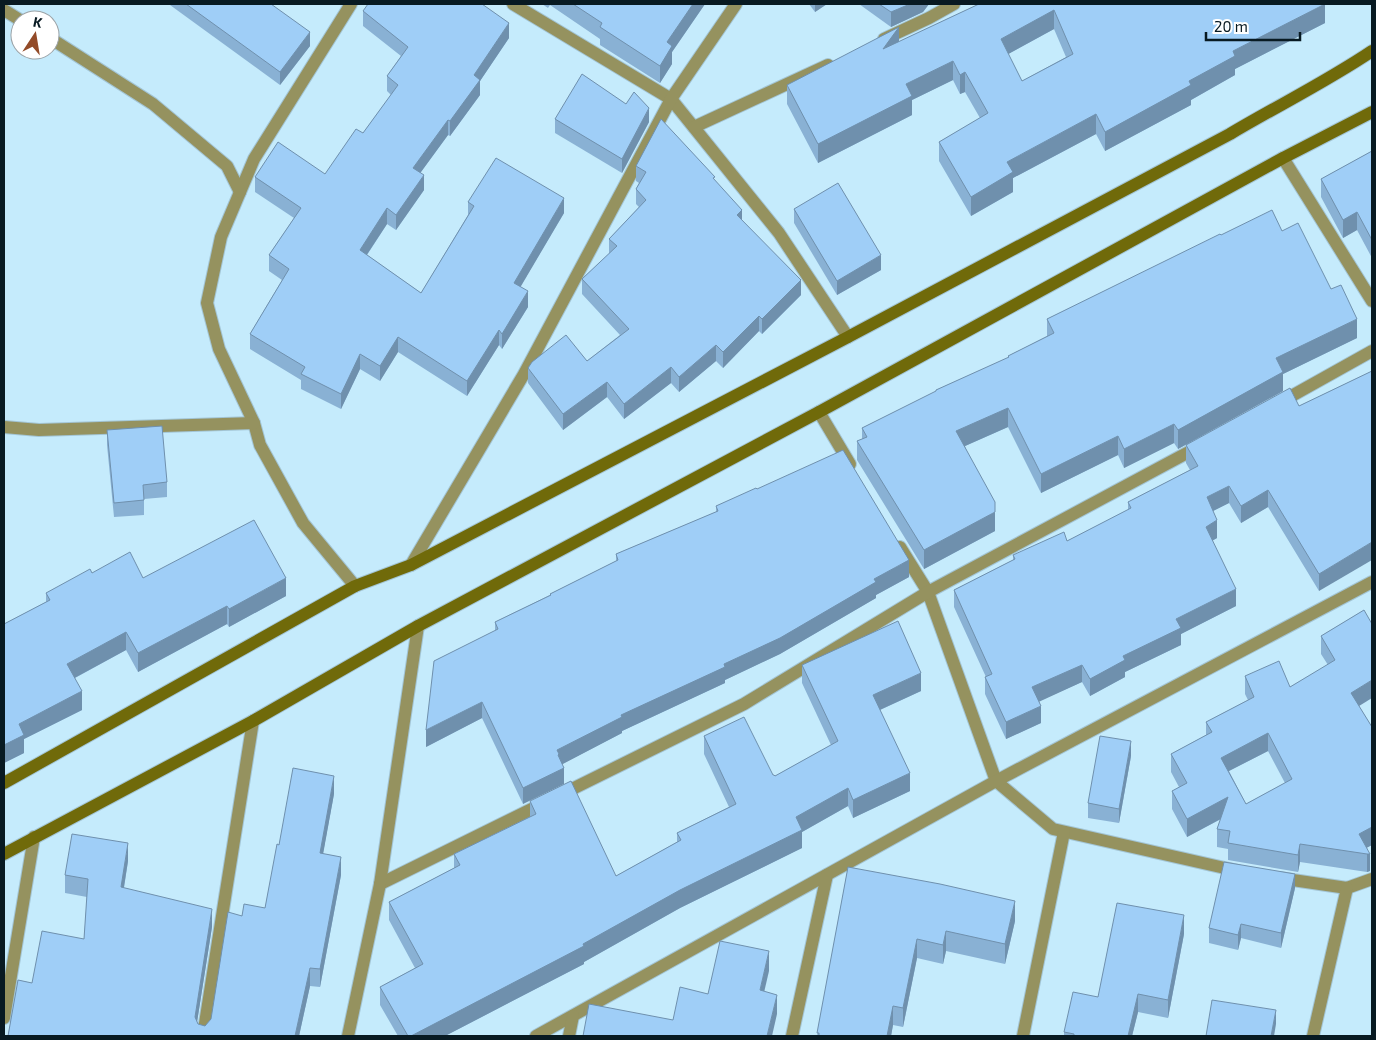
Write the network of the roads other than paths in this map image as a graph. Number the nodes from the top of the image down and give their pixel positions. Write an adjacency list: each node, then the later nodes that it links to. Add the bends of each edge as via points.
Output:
1 (351, 4): 13 (street, via 254,158)
2 (513, 4): 9 (street)
3 (736, 4): 9 (street)
4 (954, 4): 5 (street)
5 (875, 43)
6 (60, 44): 13 (street, via 153,104 227,166)
7 (1372, 51): 15 (main road, via 1340,73 1230,134)
8 (839, 60): 11 (street)
9 (671, 99): 11 (street); 24 (street, via 524,374)
10 (1372, 112): 12 (main road)
11 (694, 127): 15 (street, via 779,233)
12 (1283, 158): 14 (street); 18 (main road)
13 (240, 192): 19 (street, via 221,237 207,303 219,348)
14 (1372, 301)
15 (848, 338): 24 (main road)
16 (1372, 351): 17 (street)
17 (1272, 406)
18 (818, 412): 22 (street); 28 (main road)
19 (254, 423): 20 (street, via 39,430); 26 (street, via 260,446 303,523)
20 (4, 428)
21 (1214, 439): 27 (street)
22 (858, 478)
23 (893, 535): 27 (street)
24 (411, 565): 26 (main road)
25 (1372, 582): 30 (street)
26 (354, 586): 31 (main road)
27 (928, 592): 30 (street); 39 (street, via 744,704)
28 (418, 626): 29 (main road); 39 (street)
29 (253, 721): 33 (main road); 43 (street)
30 (996, 781): 32 (street, via 1053,829); 36 (street)
31 (4, 783)
32 (1064, 832): 35 (street); 48 (street)
33 (34, 837): 34 (main road); 42 (street)
34 (4, 854)
35 (1252, 873)
36 (828, 875): 41 (street); 47 (street)
37 (1271, 876): 40 (street)
38 (1372, 879): 40 (street)
39 (380, 884): 44 (street)
40 (1347, 888): 49 (street)
41 (573, 1016): 45 (street); 46 (street)
42 (4, 1018)
43 (203, 1036)
44 (348, 1036)
45 (536, 1036)
46 (569, 1036)
47 (792, 1036)
48 (1023, 1036)
49 (1313, 1036)

